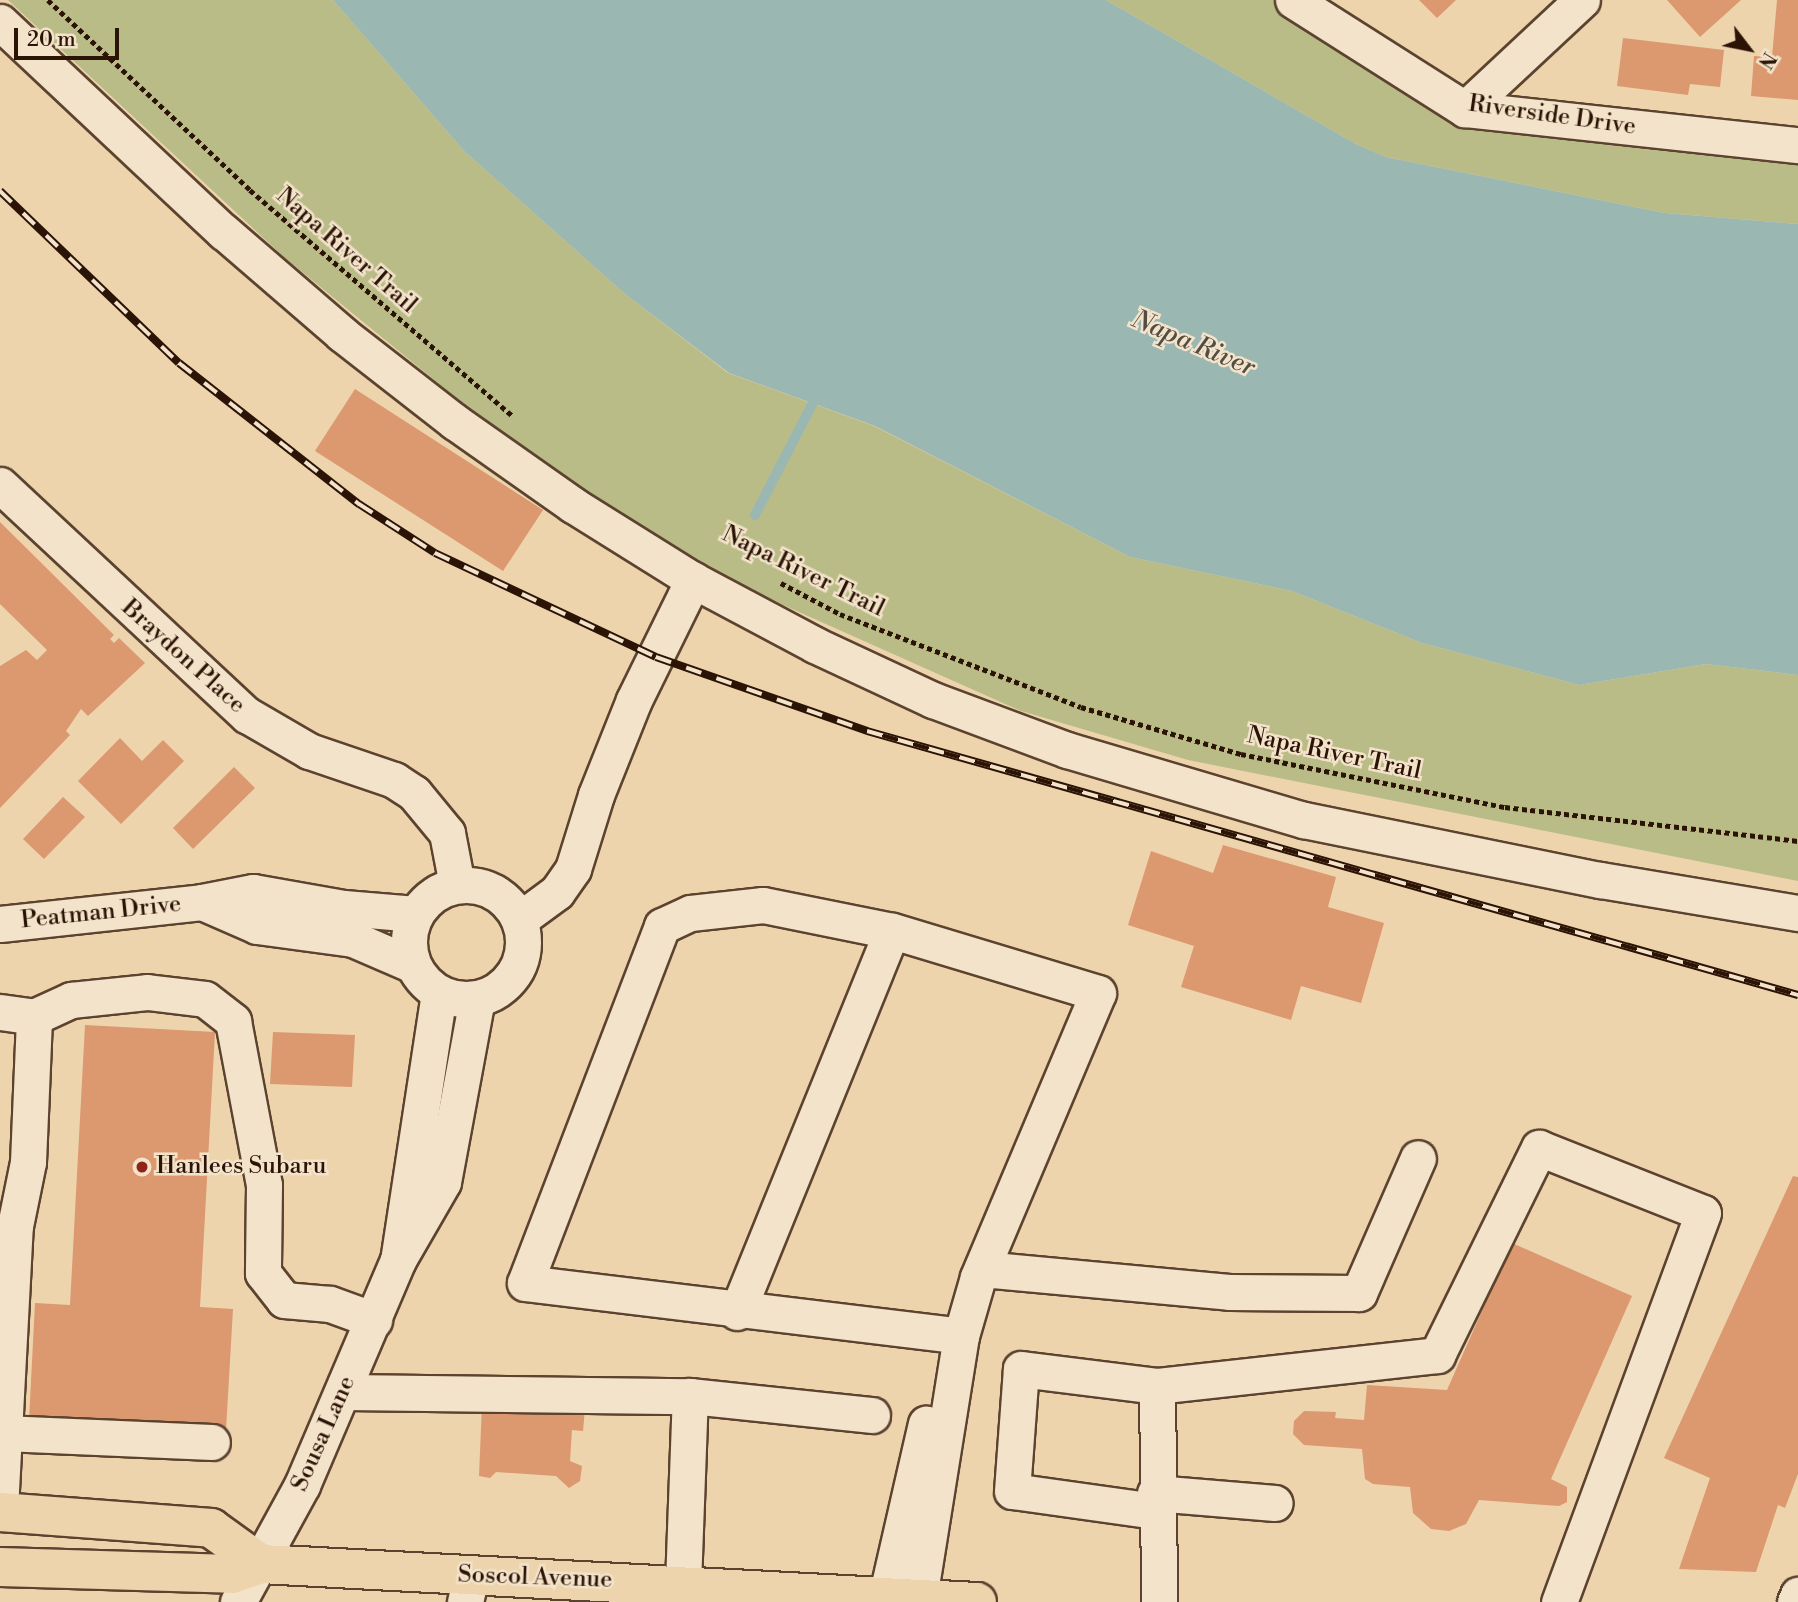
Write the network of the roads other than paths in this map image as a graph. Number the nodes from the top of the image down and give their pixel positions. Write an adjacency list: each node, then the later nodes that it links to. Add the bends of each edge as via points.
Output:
1 (1293, 0): 4 (street, Riverside Drive)
2 (1582, 0): 4 (street)
3 (0, 22): 7 (street, via 224,232 342,334 573,505)
4 (1465, 108): 5 (street, Riverside Drive)
5 (1798, 145)
6 (0, 485): 8 (street, Braydon Place, via 247,715 309,751 394,780 414,793 447,833)
7 (693, 580): 10 (street, via 933,701 1067,750 1304,820 1600,880); 12 (street, via 634,700 596,794 573,869 556,892)
8 (457, 885): 11 (street, via 433,895); 12 (street, via 494,892)
9 (202, 902): 11 (street, Peatman Drive, via 253,892); 13 (street, Peatman Drive); 15 (street, Peatman Drive, via 257,926 353,939)
10 (1798, 913)
11 (416, 915): 15 (street, via 409,939)
12 (519, 920): 17 (street, via 523,945 517,969 507,983)
13 (0, 924)
14 (892, 931): 21 (street, via 1098,993); 22 (street); 22 (street, via 763,905 690,913 662,926 525,1283)
15 (413, 965): 16 (street)
16 (439, 993): 17 (street); 20 (street, Sousa Lane)
17 (477, 999): 20 (street, Sousa Lane, via 443,1182)
18 (17, 1014): 23 (street, via 71,1000 147,992 205,999 233,1021 264,1185 263,1273 284,1300 330,1304); 25 (street, via 28,1162 15,1226)
19 (1418, 1158): 21 (street, via 1359,1293 1229,1292)
20 (398, 1260): 23 (street, Sousa Lane)
21 (982, 1269): 24 (street)
22 (737, 1312): 24 (street)
23 (374, 1320): 27 (street, Sousa Lane)
24 (961, 1336): 41 (street, via 956,1371 932,1397)
25 (4, 1381): 30 (street)
26 (1157, 1386): 32 (street); 32 (street, via 1021,1369 1012,1490); 45 (street, via 1437,1355 1539,1148 1703,1213)
27 (343, 1392): 28 (street); 35 (street, Sousa Lane)
28 (690, 1396): 29 (street); 37 (street)
29 (872, 1415)
30 (4, 1433): 31 (street); 34 (street)
31 (212, 1442)
32 (1155, 1502): 33 (street); 44 (street)
33 (1275, 1503)
34 (0, 1511): 35 (main road, via 211,1528)
35 (261, 1564): 36 (main road, Soscol Avenue, via 232,1574); 38 (main road, Soscol Avenue); 42 (street, Sousa Lane)
36 (0, 1567)
37 (683, 1584): 38 (main road, Soscol Avenue); 40 (main road, Soscol Avenue)
38 (468, 1588)
39 (1798, 1595): 46 (street)
40 (787, 1597): 41 (main road, Soscol Avenue)
41 (903, 1598): 43 (main road, Soscol Avenue)
42 (238, 1602)
43 (977, 1602)
44 (1159, 1602)
45 (1559, 1602)
46 (1795, 1602)

